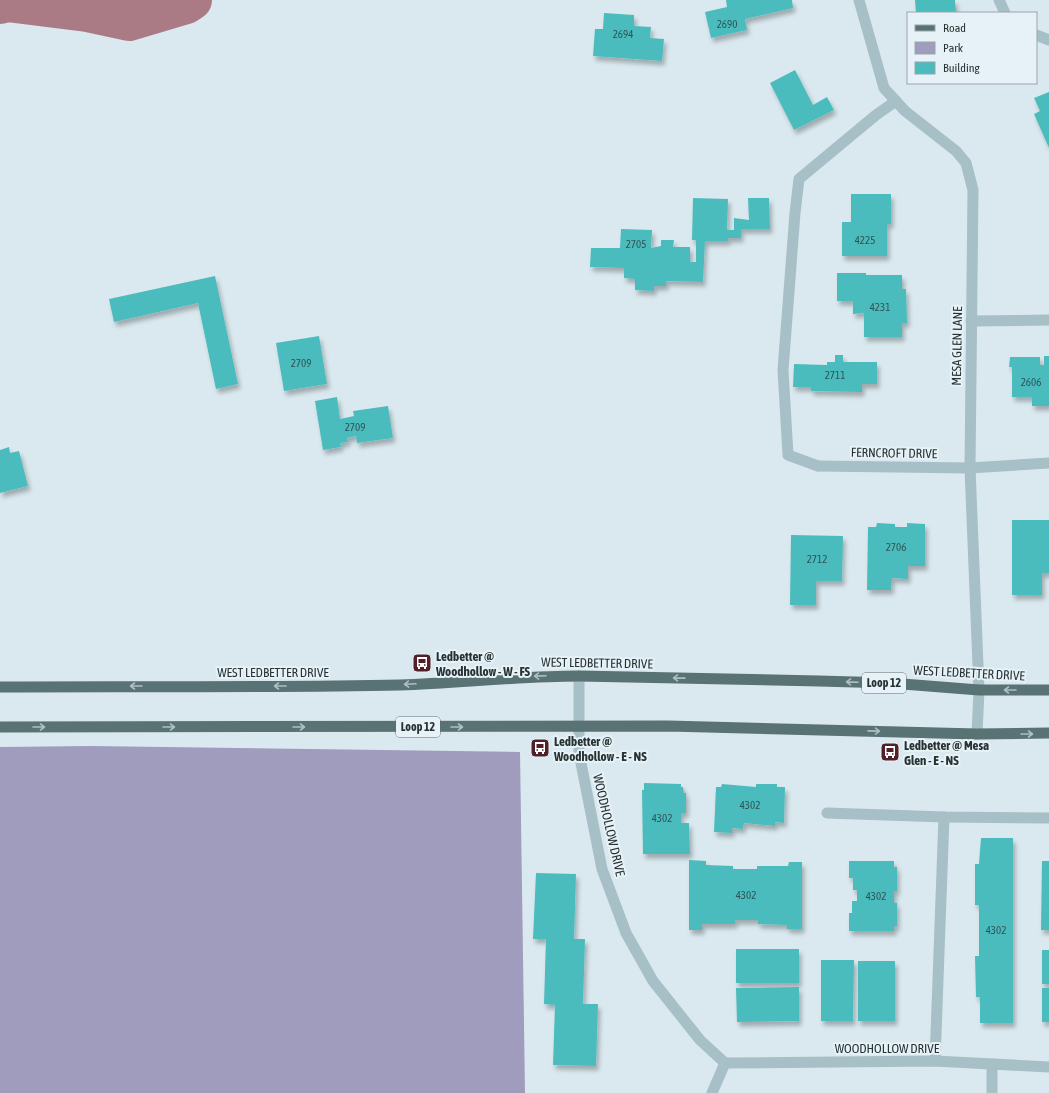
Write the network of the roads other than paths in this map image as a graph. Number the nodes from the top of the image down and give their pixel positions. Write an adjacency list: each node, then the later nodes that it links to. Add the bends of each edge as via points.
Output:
1 (859, 0): 6 (street, MESA GLEN LANE, via 884,88)
2 (1000, 0): 3 (street)
3 (1005, 12)
4 (1037, 35): 5 (street)
5 (1049, 40)
6 (896, 101): 8 (street, MESA GLEN LANE, via 956,151 966,163 973,190); 10 (street, FERNCROFT DRIVE, via 799,178 783,370 788,454 818,466)
7 (1049, 320): 8 (street)
8 (971, 321): 10 (street, MESA GLEN LANE)
9 (1049, 463): 10 (street, FERNCROFT DRIVE)
10 (970, 468): 13 (street, MESA GLEN LANE)
11 (579, 676): 12 (main road, WEST LEDBETTER DRIVE / Loop 12, one-way to 12, via 539,676 404,685); 13 (main road, WEST LEDBETTER DRIVE / Loop 12, one-way to 11, via 890,683); 16 (street, WOODHOLLOW DRIVE)
12 (0, 686)
13 (979, 690): 14 (main road, WEST LEDBETTER DRIVE / Loop 12, one-way to 13); 17 (street, MESA GLEN LANE)
14 (1049, 690)
15 (0, 727): 16 (main road, Loop 12, one-way to 16)
16 (579, 727): 17 (main road, Loop 12, one-way to 17, via 668,726); 23 (street, WOODHOLLOW DRIVE, via 579,753 602,869 626,933 653,981 700,1040)
17 (977, 734): 18 (main road, Loop 12, one-way to 18)
18 (1049, 734)
19 (827, 813): 20 (street)
20 (944, 817): 21 (street); 22 (street)
21 (1049, 818)
22 (936, 1061): 23 (street, WOODHOLLOW DRIVE); 24 (street, WOODHOLLOW DRIVE)
23 (725, 1063): 26 (street)
24 (992, 1064): 25 (street, WOODHOLLOW DRIVE); 27 (street)
25 (1049, 1067)
26 (712, 1093)
27 (992, 1093)

